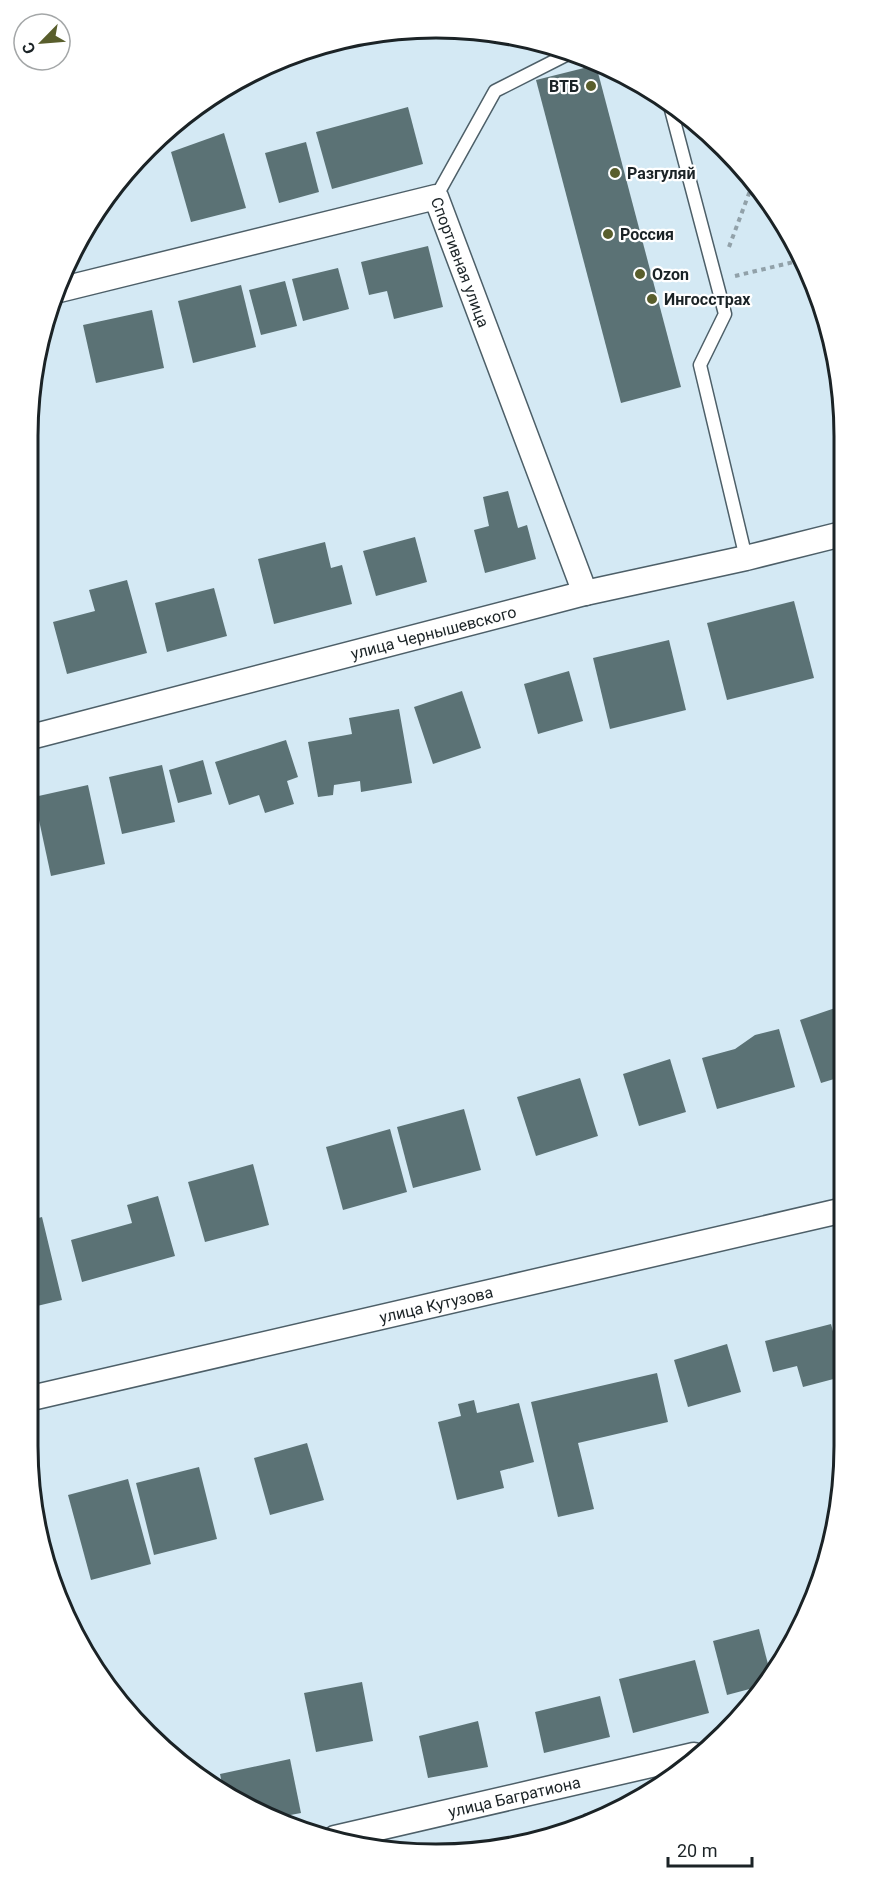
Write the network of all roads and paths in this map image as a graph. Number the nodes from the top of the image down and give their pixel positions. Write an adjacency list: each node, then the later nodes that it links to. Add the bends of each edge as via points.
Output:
1 (560, 58): 4 (lane, via 495,91)
2 (673, 116): 6 (lane)
3 (750, 191): 6 (path)
4 (436, 197): 7 (street, Спортивная улица); 10 (street, Спортивная улица)
5 (794, 262): 6 (path)
6 (717, 280): 9 (lane, via 725,314 700,365)
7 (66, 288)
8 (834, 536): 9 (street, улица Чернышевского)
9 (746, 558): 10 (street, улица Чернышевского)
10 (585, 593): 11 (street, улица Чернышевского)
11 (38, 735)
12 (834, 1212): 13 (street, улица Кутузова)
13 (38, 1396)
14 (683, 1757): 15 (street, улица Багратиона)
15 (351, 1834)

